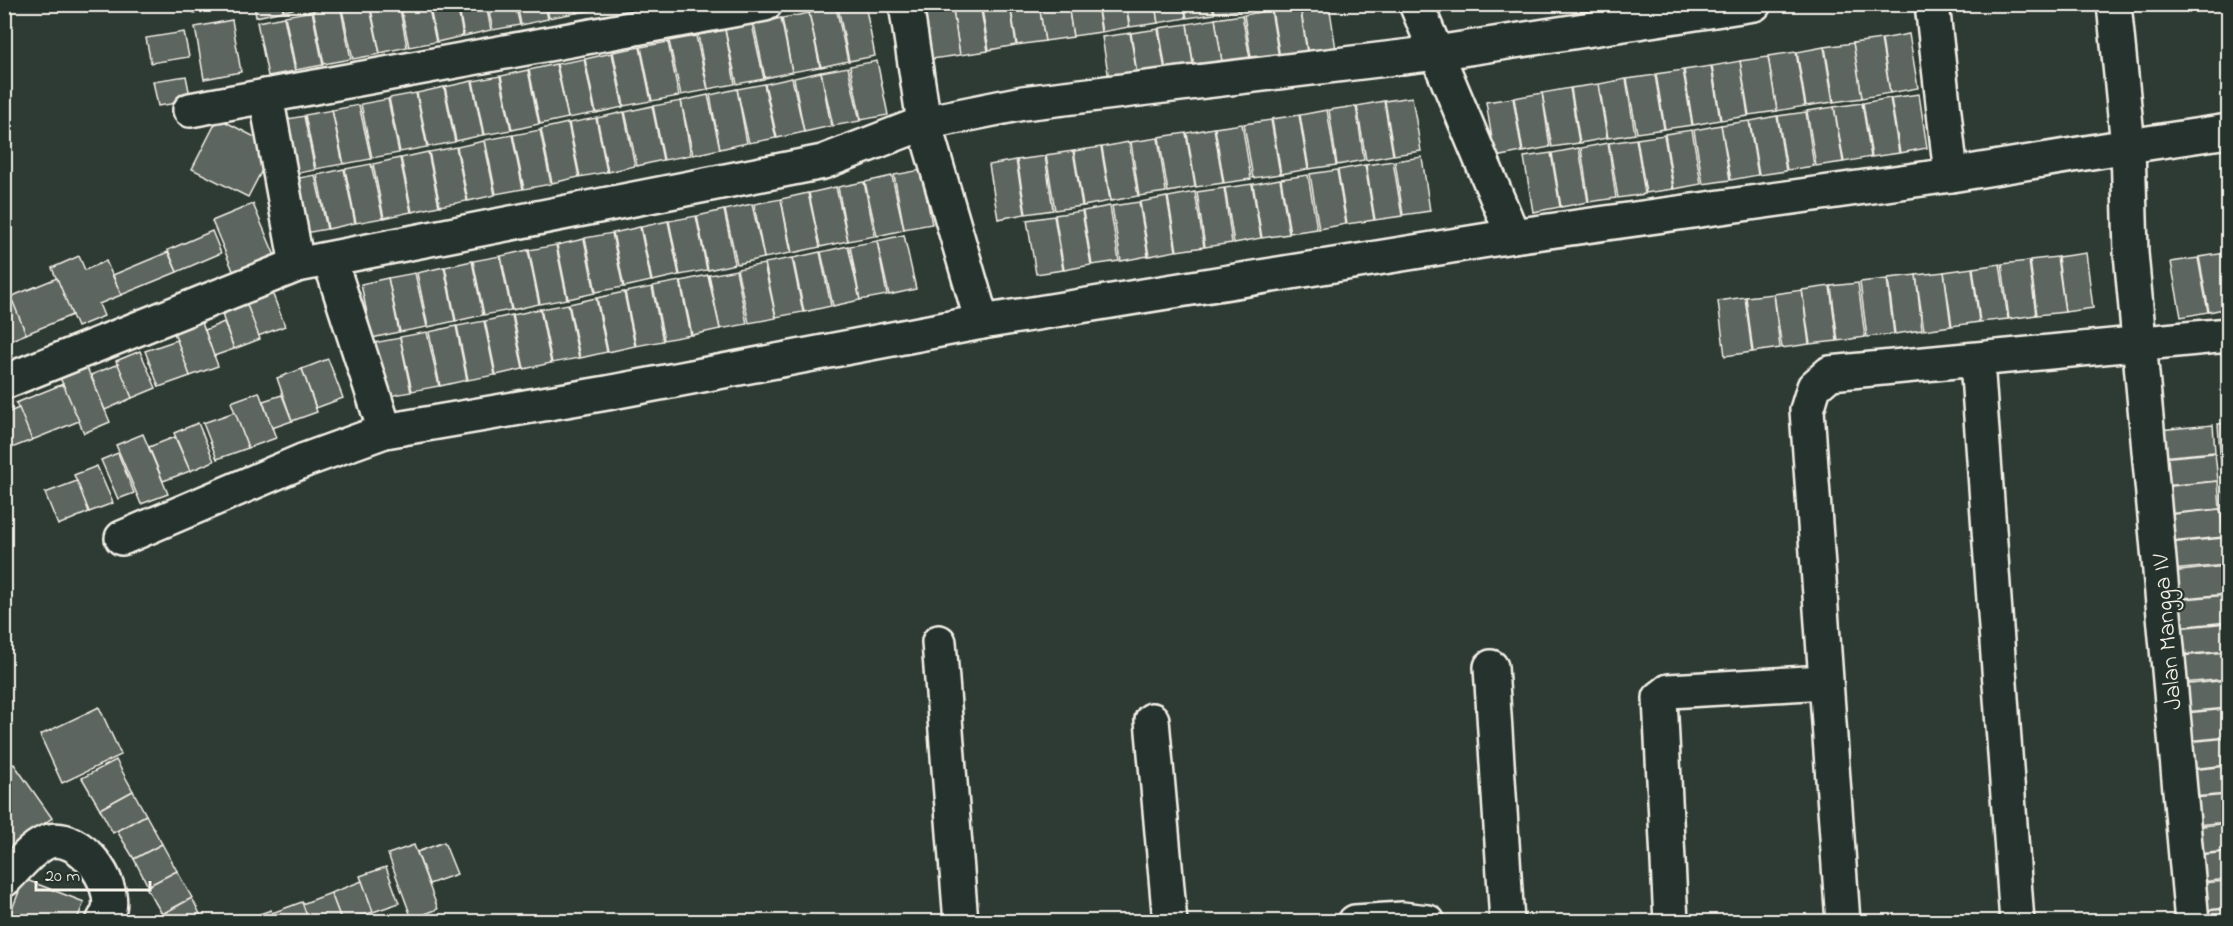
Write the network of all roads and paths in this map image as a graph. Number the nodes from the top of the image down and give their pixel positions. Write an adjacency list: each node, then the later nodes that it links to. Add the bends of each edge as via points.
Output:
1 (765, 4): 8 (street)
2 (906, 4): 10 (street)
3 (1416, 4): 7 (street)
4 (1754, 4): 7 (street)
5 (1932, 4): 13 (street)
6 (2114, 4): 12 (street, Jalan Mangga IV)
7 (1436, 53): 10 (street, via 1023,103); 14 (street)
8 (266, 96): 9 (street); 16 (street)
9 (190, 110)
10 (924, 123): 15 (street, via 823,162); 17 (street)
11 (2229, 131): 12 (street)
12 (2128, 146): 13 (street); 19 (street, Jalan Mangga IV)
13 (1951, 175): 14 (street)
14 (1513, 236): 17 (street)
15 (330, 260): 16 (street); 22 (street)
16 (297, 265): 21 (street)
17 (982, 322): 22 (street)
18 (2229, 335): 19 (street)
19 (2139, 343): 20 (street); 38 (street, Jalan Mangga IV)
20 (1977, 361): 26 (street, via 1830,373 1821,379 1809,398); 37 (street)
21 (4, 382)
22 (385, 431): 23 (street, via 305,460)
23 (122, 538)
24 (939, 642): 30 (street)
25 (1491, 667): 34 (street)
26 (1825, 682): 35 (street, via 1669,691 1660,698); 36 (street)
27 (1152, 720): 31 (street)
28 (4, 880): 29 (street, via 41,845 62,840 72,843 91,859 106,886 109,909)
29 (103, 921)
30 (961, 921)
31 (1170, 921)
32 (1355, 921): 33 (street)
33 (1428, 921)
34 (1507, 921)
35 (1671, 921)
36 (1843, 921)
37 (2017, 921)
38 (2192, 921)

